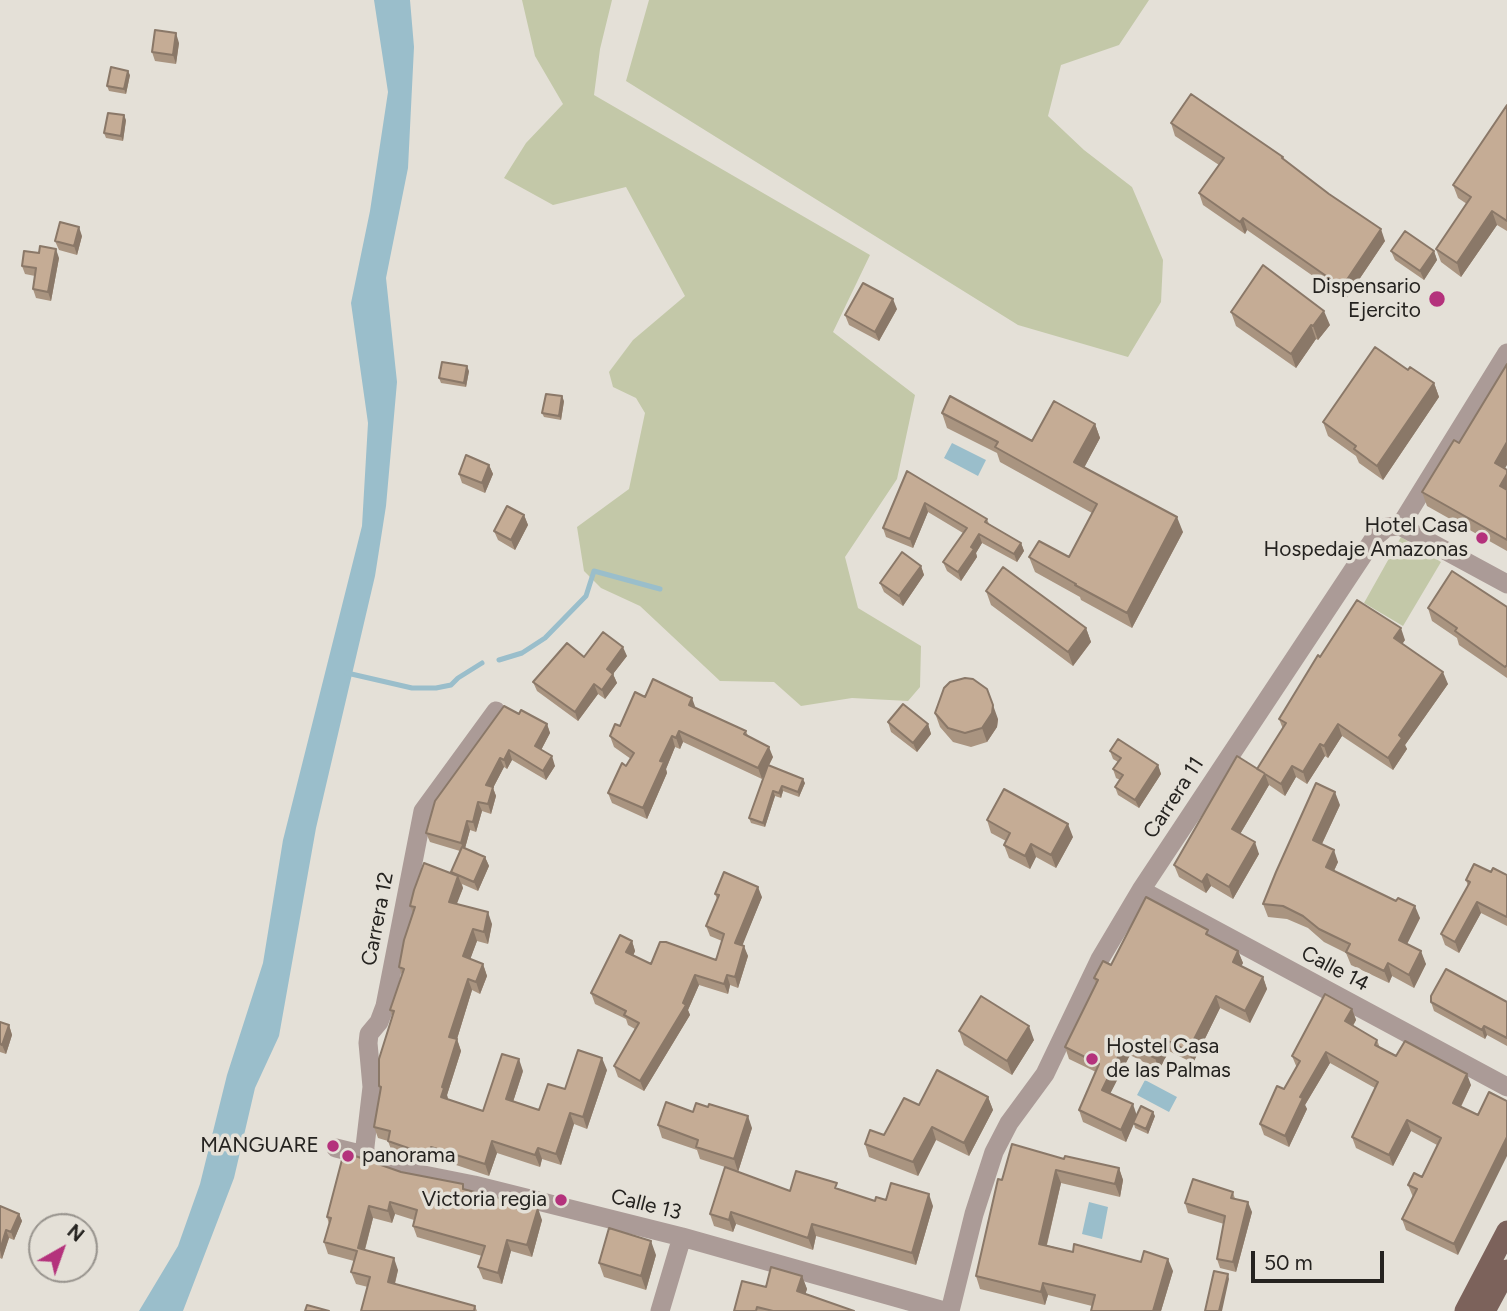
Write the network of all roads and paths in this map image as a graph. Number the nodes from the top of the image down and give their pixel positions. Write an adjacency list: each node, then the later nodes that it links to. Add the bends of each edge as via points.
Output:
1 (1507, 353): 2 (street, Carrera 11)
2 (1400, 526): 3 (street); 5 (street, Carrera 11, via 1387,527 1375,537)
3 (1507, 584)
4 (496, 711): 8 (street, Carrera 12, via 423,811 385,1006 369,1034 372,1087)
5 (1141, 890): 6 (street, Calle 14); 14 (street, Carrera 11, via 1100,959 1045,1074 994,1152)
6 (1507, 1087)
7 (336, 1148): 8 (street, Calle 13)
8 (364, 1155): 10 (street, Calle 13, via 409,1172)
9 (1507, 1231): 15 (main road)
10 (682, 1237): 12 (street); 13 (street, Calle 13)
11 (1507, 1270): 16 (main road)
12 (660, 1311)
13 (944, 1311)
14 (950, 1311)
15 (1465, 1311)
16 (1485, 1311)

